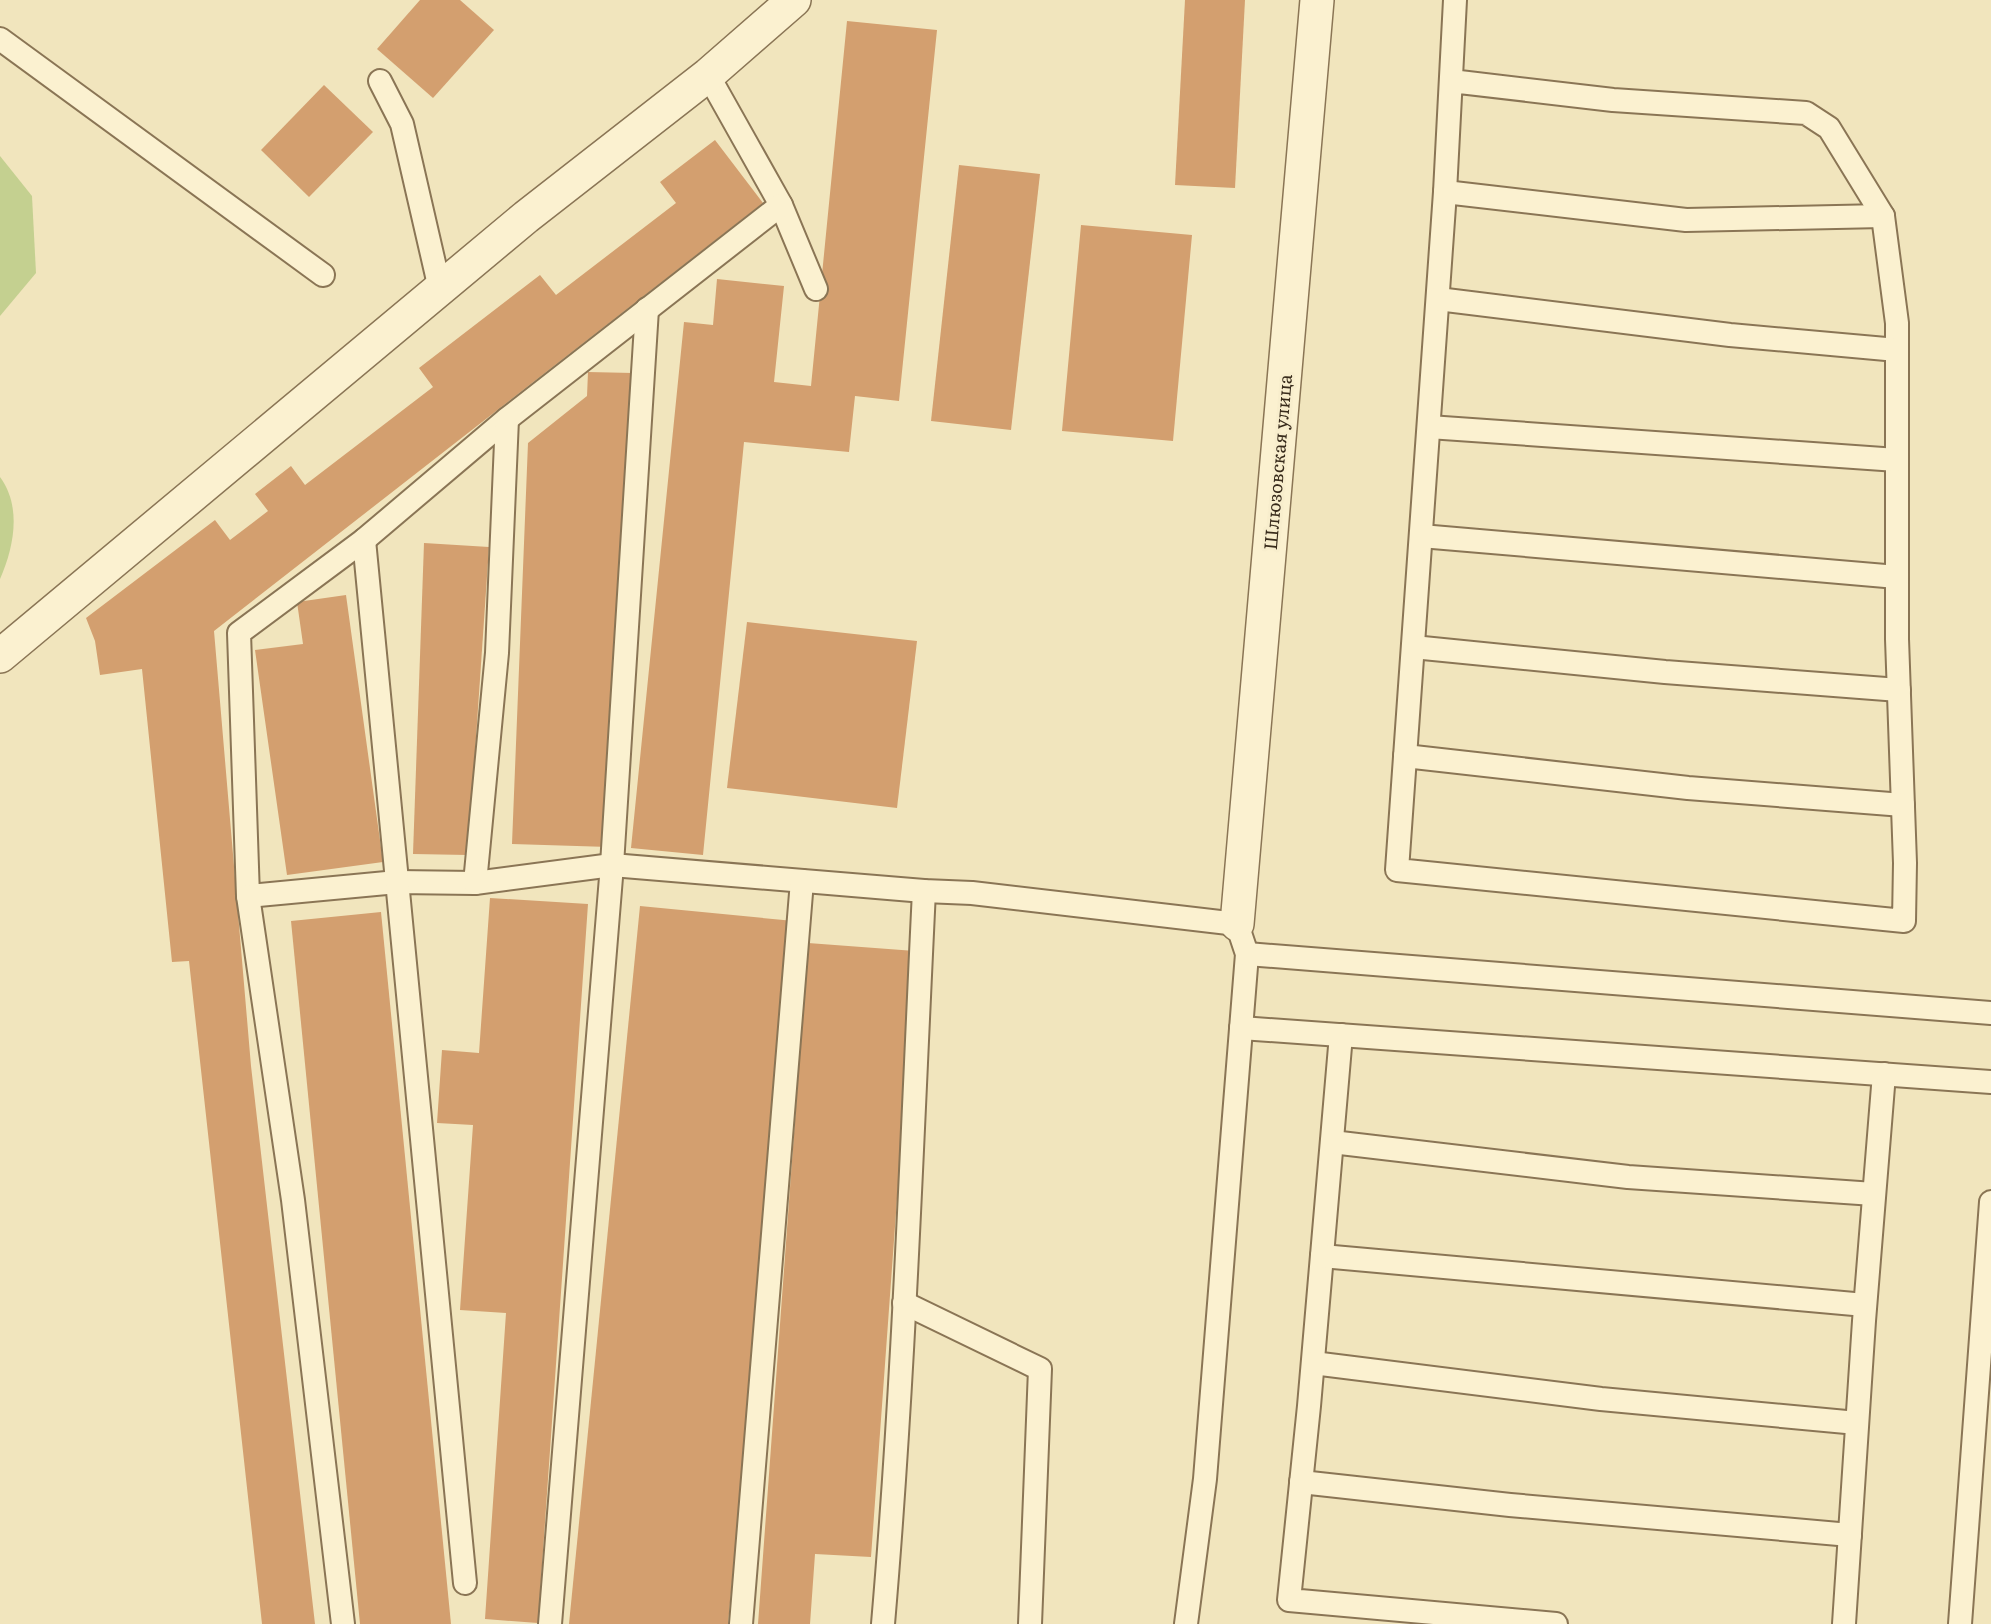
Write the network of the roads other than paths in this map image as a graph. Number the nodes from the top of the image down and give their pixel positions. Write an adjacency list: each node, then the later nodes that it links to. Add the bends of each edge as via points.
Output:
1 (794, 0): 5 (street)
2 (1317, 0): 34 (street, Шлюзовская улица)
3 (1455, 0): 7 (lane)
4 (0, 39): 11 (lane)
5 (708, 75): 9 (lane); 12 (street)
6 (380, 81): 12 (lane, via 402,124)
7 (1451, 81): 8 (lane); 10 (lane, via 1613,100 1806,113 1830,128)
8 (1445, 192): 10 (lane, via 1686,220); 14 (lane)
9 (781, 205): 13 (lane); 15 (lane)
10 (1883, 216): 16 (lane)
11 (323, 275)
12 (440, 288): 24 (street)
13 (816, 289)
14 (1438, 299): 16 (lane, via 1730,335); 18 (lane)
15 (647, 309): 17 (lane); 28 (lane)
16 (1897, 350): 19 (lane)
17 (507, 419): 21 (lane); 31 (lane, via 496,653)
18 (1429, 427): 19 (lane); 20 (lane)
19 (1897, 460): 22 (lane)
20 (1421, 536): 22 (lane); 23 (lane)
21 (364, 540): 30 (lane); 33 (lane, via 238,633)
22 (1897, 577): 25 (lane)
23 (1413, 647): 25 (lane); 26 (lane)
24 (0, 656)
25 (1899, 690): 27 (lane)
26 (1405, 756): 27 (lane, via 1688,788); 27 (lane, via 1397,870 1905,921)
27 (1903, 805)
28 (612, 865): 29 (lane); 31 (lane); 52 (lane)
29 (802, 880): 32 (lane); 53 (lane)
30 (397, 882): 31 (lane); 33 (lane); 50 (lane)
31 (475, 884)
32 (924, 891): 34 (lane, via 972,893); 44 (lane)
33 (248, 896): 51 (lane, via 293,1200)
34 (1242, 939): 35 (lane); 36 (lane)
35 (1991, 1013)
36 (1241, 1028): 37 (lane); 56 (lane, via 1205,1479)
37 (1341, 1035): 38 (lane); 40 (lane)
38 (1884, 1074): 39 (lane); 41 (lane)
39 (1991, 1082)
40 (1332, 1142): 41 (lane, via 1628,1177); 43 (lane)
41 (1874, 1194): 45 (lane)
42 (1991, 1202): 59 (lane)
43 (1322, 1256): 45 (lane); 46 (lane)
44 (904, 1303): 54 (lane); 55 (lane, via 1040,1369)
45 (1865, 1305): 47 (lane)
46 (1313, 1363): 47 (lane, via 1601,1399); 48 (lane)
47 (1857, 1423): 49 (lane)
48 (1301, 1482): 49 (lane); 57 (lane, via 1289,1600)
49 (1850, 1535): 58 (lane)
50 (465, 1583)
51 (343, 1624)
52 (550, 1624)
53 (741, 1624)
54 (882, 1624)
55 (1030, 1624)
56 (1186, 1624)
57 (1556, 1624)
58 (1844, 1624)
59 (1960, 1624)

